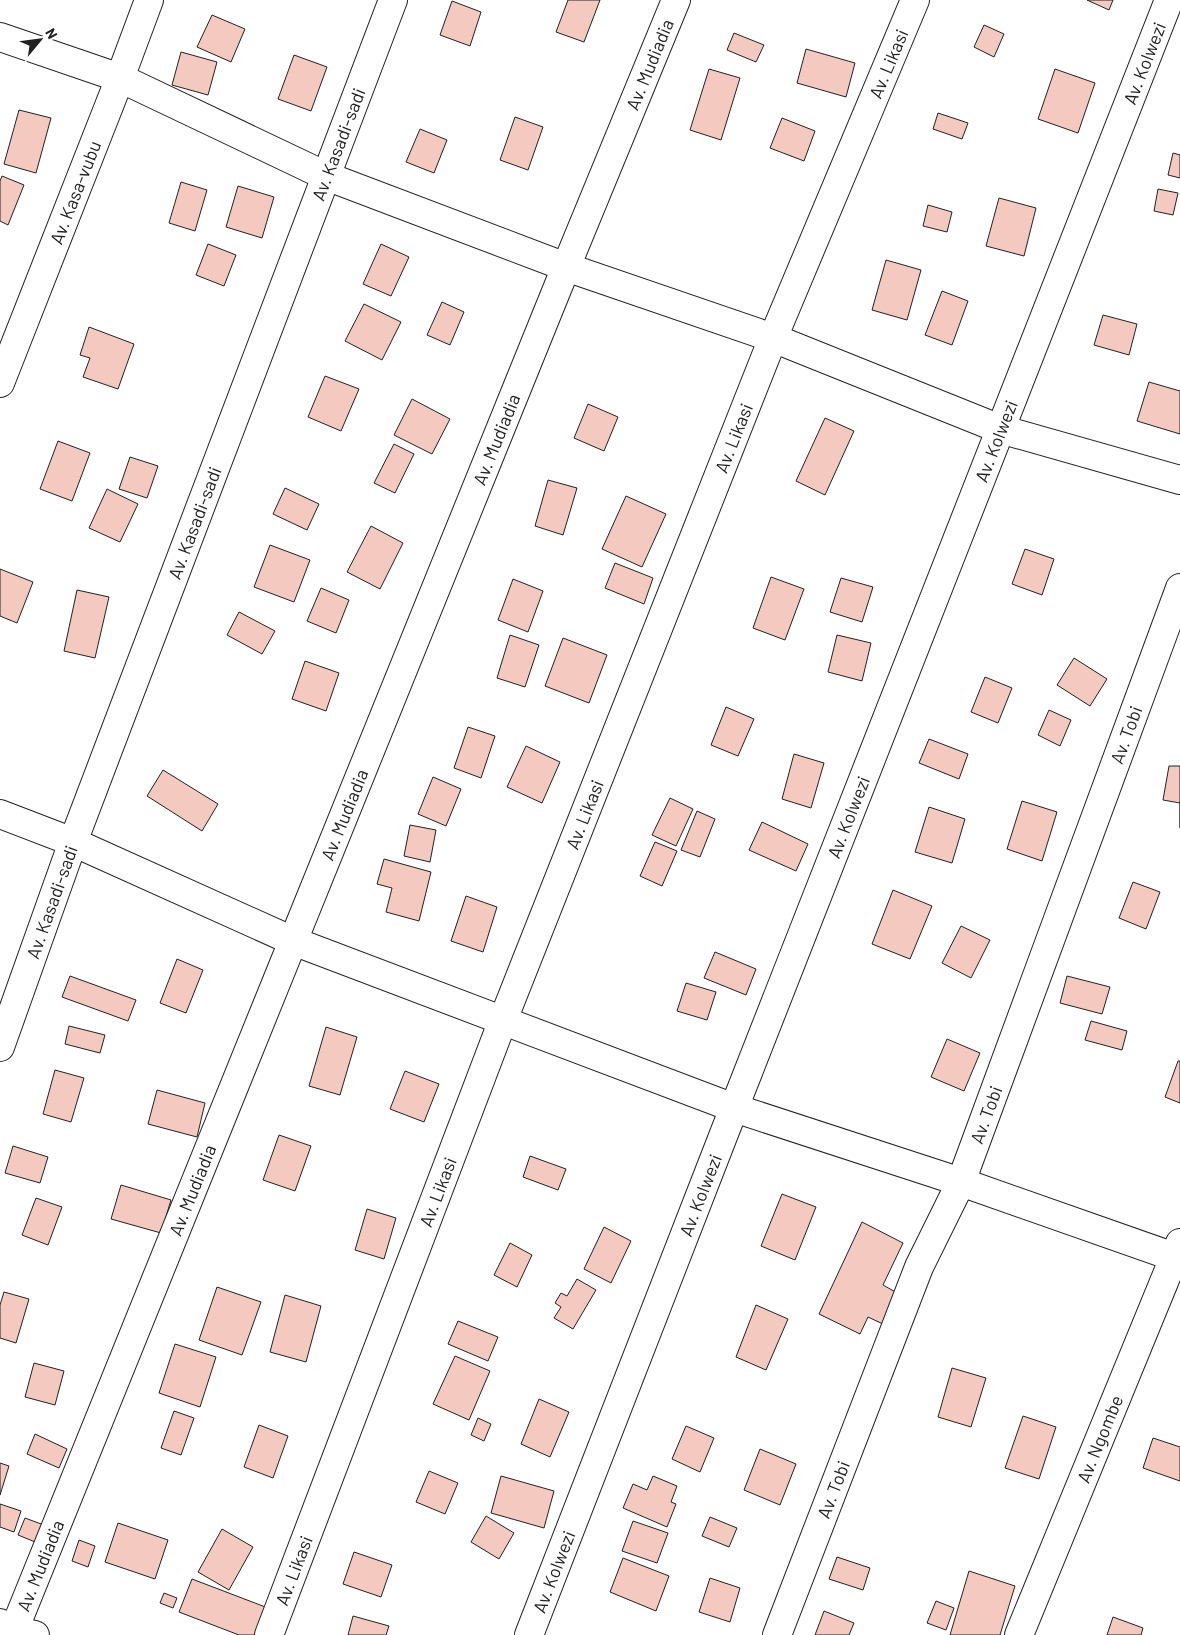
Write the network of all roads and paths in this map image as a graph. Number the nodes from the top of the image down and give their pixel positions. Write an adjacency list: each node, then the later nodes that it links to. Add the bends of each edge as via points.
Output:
1 (149, 0): 7 (street, Av. Kasa-vubu)
2 (393, 0): 8 (street, Av. Kasadi-sadi)
3 (676, 0): 9 (street, Av. Mudiadia)
4 (915, 0): 10 (street, Av. Likasi)
5 (1170, 0): 12 (street, Av. Kolwezi)
6 (0, 37): 7 (street)
7 (120, 78): 8 (street); 11 (street, Av. Kasa-vubu)
8 (326, 176): 9 (street); 16 (street, Av. Kasadi-sadi)
9 (566, 267): 10 (street); 17 (street, Av. Mudiadia)
10 (773, 338): 12 (street); 18 (street, Av. Likasi)
11 (0, 383)
12 (1000, 429): 13 (street); 20 (street, Av. Kolwezi)
13 (1180, 480)
14 (1180, 588): 21 (street, Av. Tobi)
15 (0, 814): 16 (street)
16 (73, 842): 17 (street); 19 (street, Av. Kasadi-sadi)
17 (293, 941): 18 (street); 23 (street, Av. Mudiadia)
18 (503, 1020): 20 (street); 24 (street, Av. Likasi)
19 (0, 1047)
20 (734, 1108): 21 (street); 25 (street, Av. Kolwezi)
21 (961, 1182): 22 (street); 26 (street, Av. Tobi, via 919,1267)
22 (1178, 1253): 27 (street, Av. Ngombe)
23 (15, 1631)
24 (269, 1635)
25 (529, 1635)
26 (777, 1635)
27 (1019, 1635)

